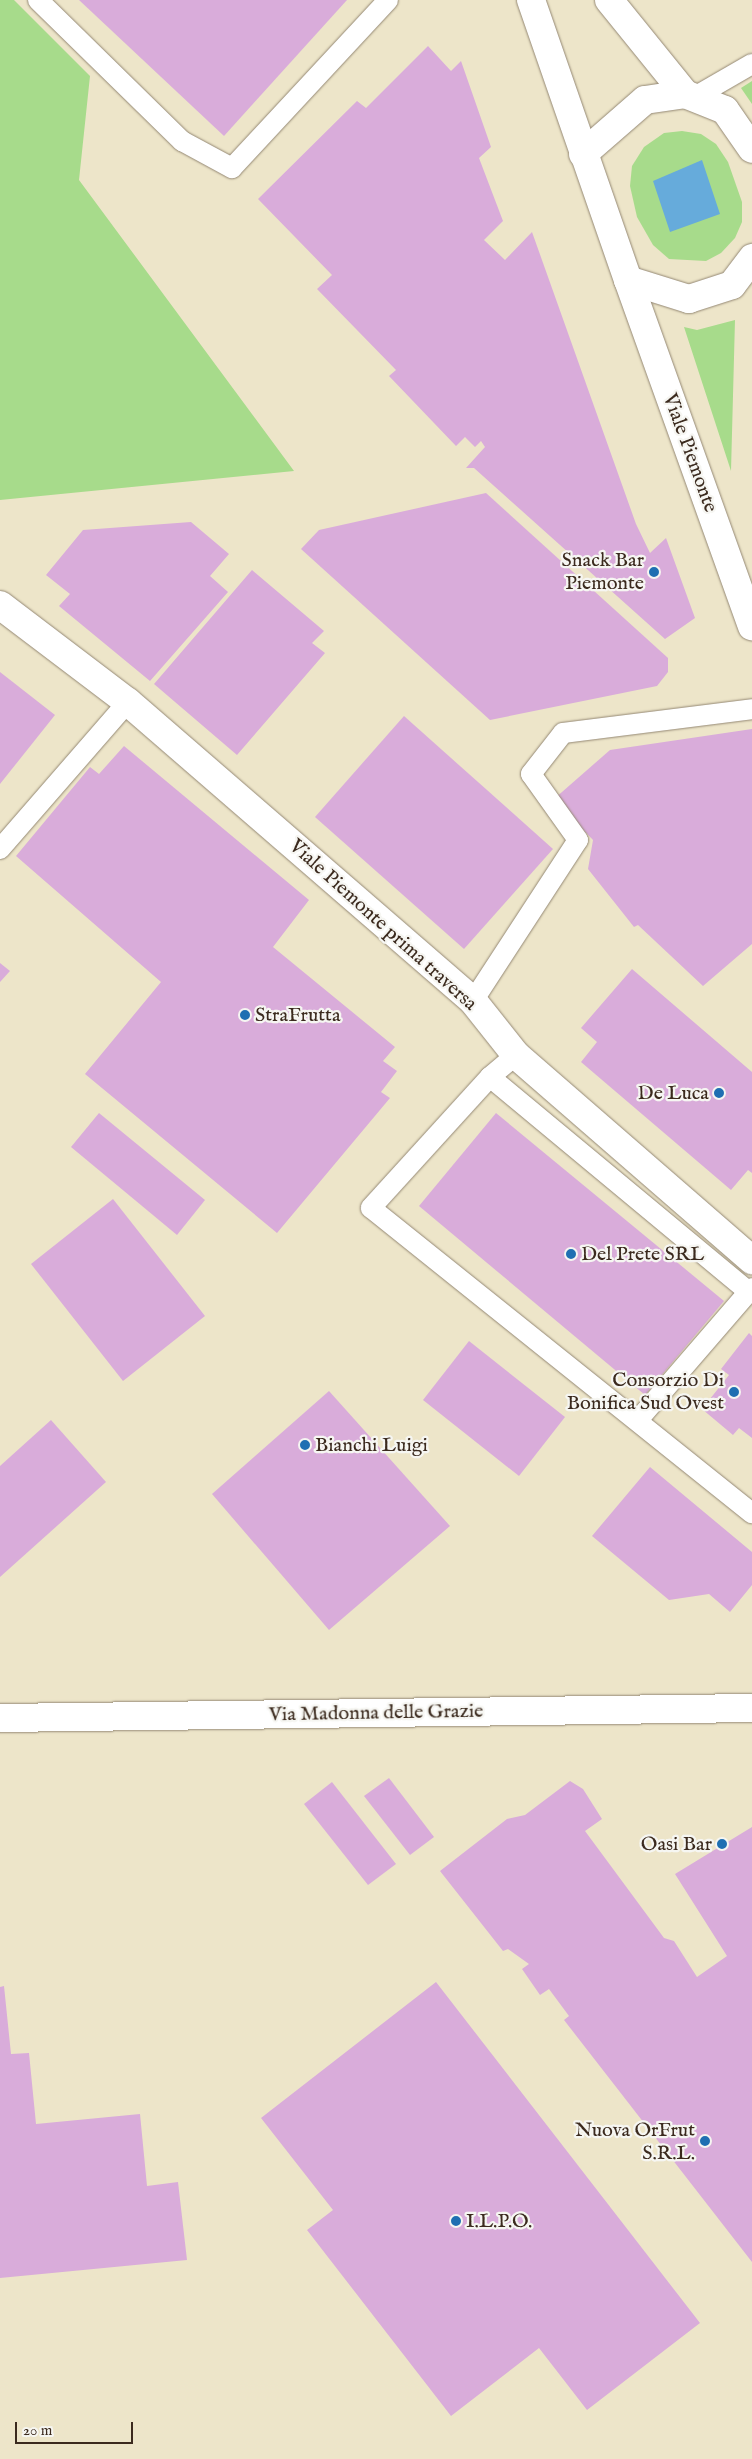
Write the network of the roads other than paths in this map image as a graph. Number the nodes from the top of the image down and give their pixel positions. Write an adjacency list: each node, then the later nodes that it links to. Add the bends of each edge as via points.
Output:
1 (38, 0): 2 (lane, via 182,141 232,168)
2 (388, 0)
3 (531, 0): 8 (street, Viale Piemonte)
4 (609, 0): 6 (street)
5 (752, 64): 6 (lane)
6 (689, 96): 7 (street, via 725,110); 8 (street, via 645,100)
7 (752, 149)
8 (583, 154): 10 (street, Viale Piemonte)
9 (752, 258): 10 (street, via 732,285 689,299)
10 (628, 280): 12 (street, Viale Piemonte)
11 (0, 605): 13 (street, Viale Piemonte prima traversa)
12 (752, 627)
13 (128, 702): 15 (lane); 16 (street, Viale Piemonte prima traversa)
14 (752, 710): 16 (lane, via 563,733 531,774 578,840)
15 (0, 849)
16 (473, 1001): 17 (street, Viale Piemonte prima traversa)
17 (516, 1055): 18 (lane); 19 (street, Viale Piemonte prima traversa)
18 (490, 1077): 20 (lane); 21 (lane, via 371,1208)
19 (752, 1260)
20 (750, 1289): 21 (lane)
21 (638, 1420): 22 (lane)
22 (752, 1513)
23 (752, 1708): 24 (street, Via Madonna delle Grazie)
24 (0, 1718)

